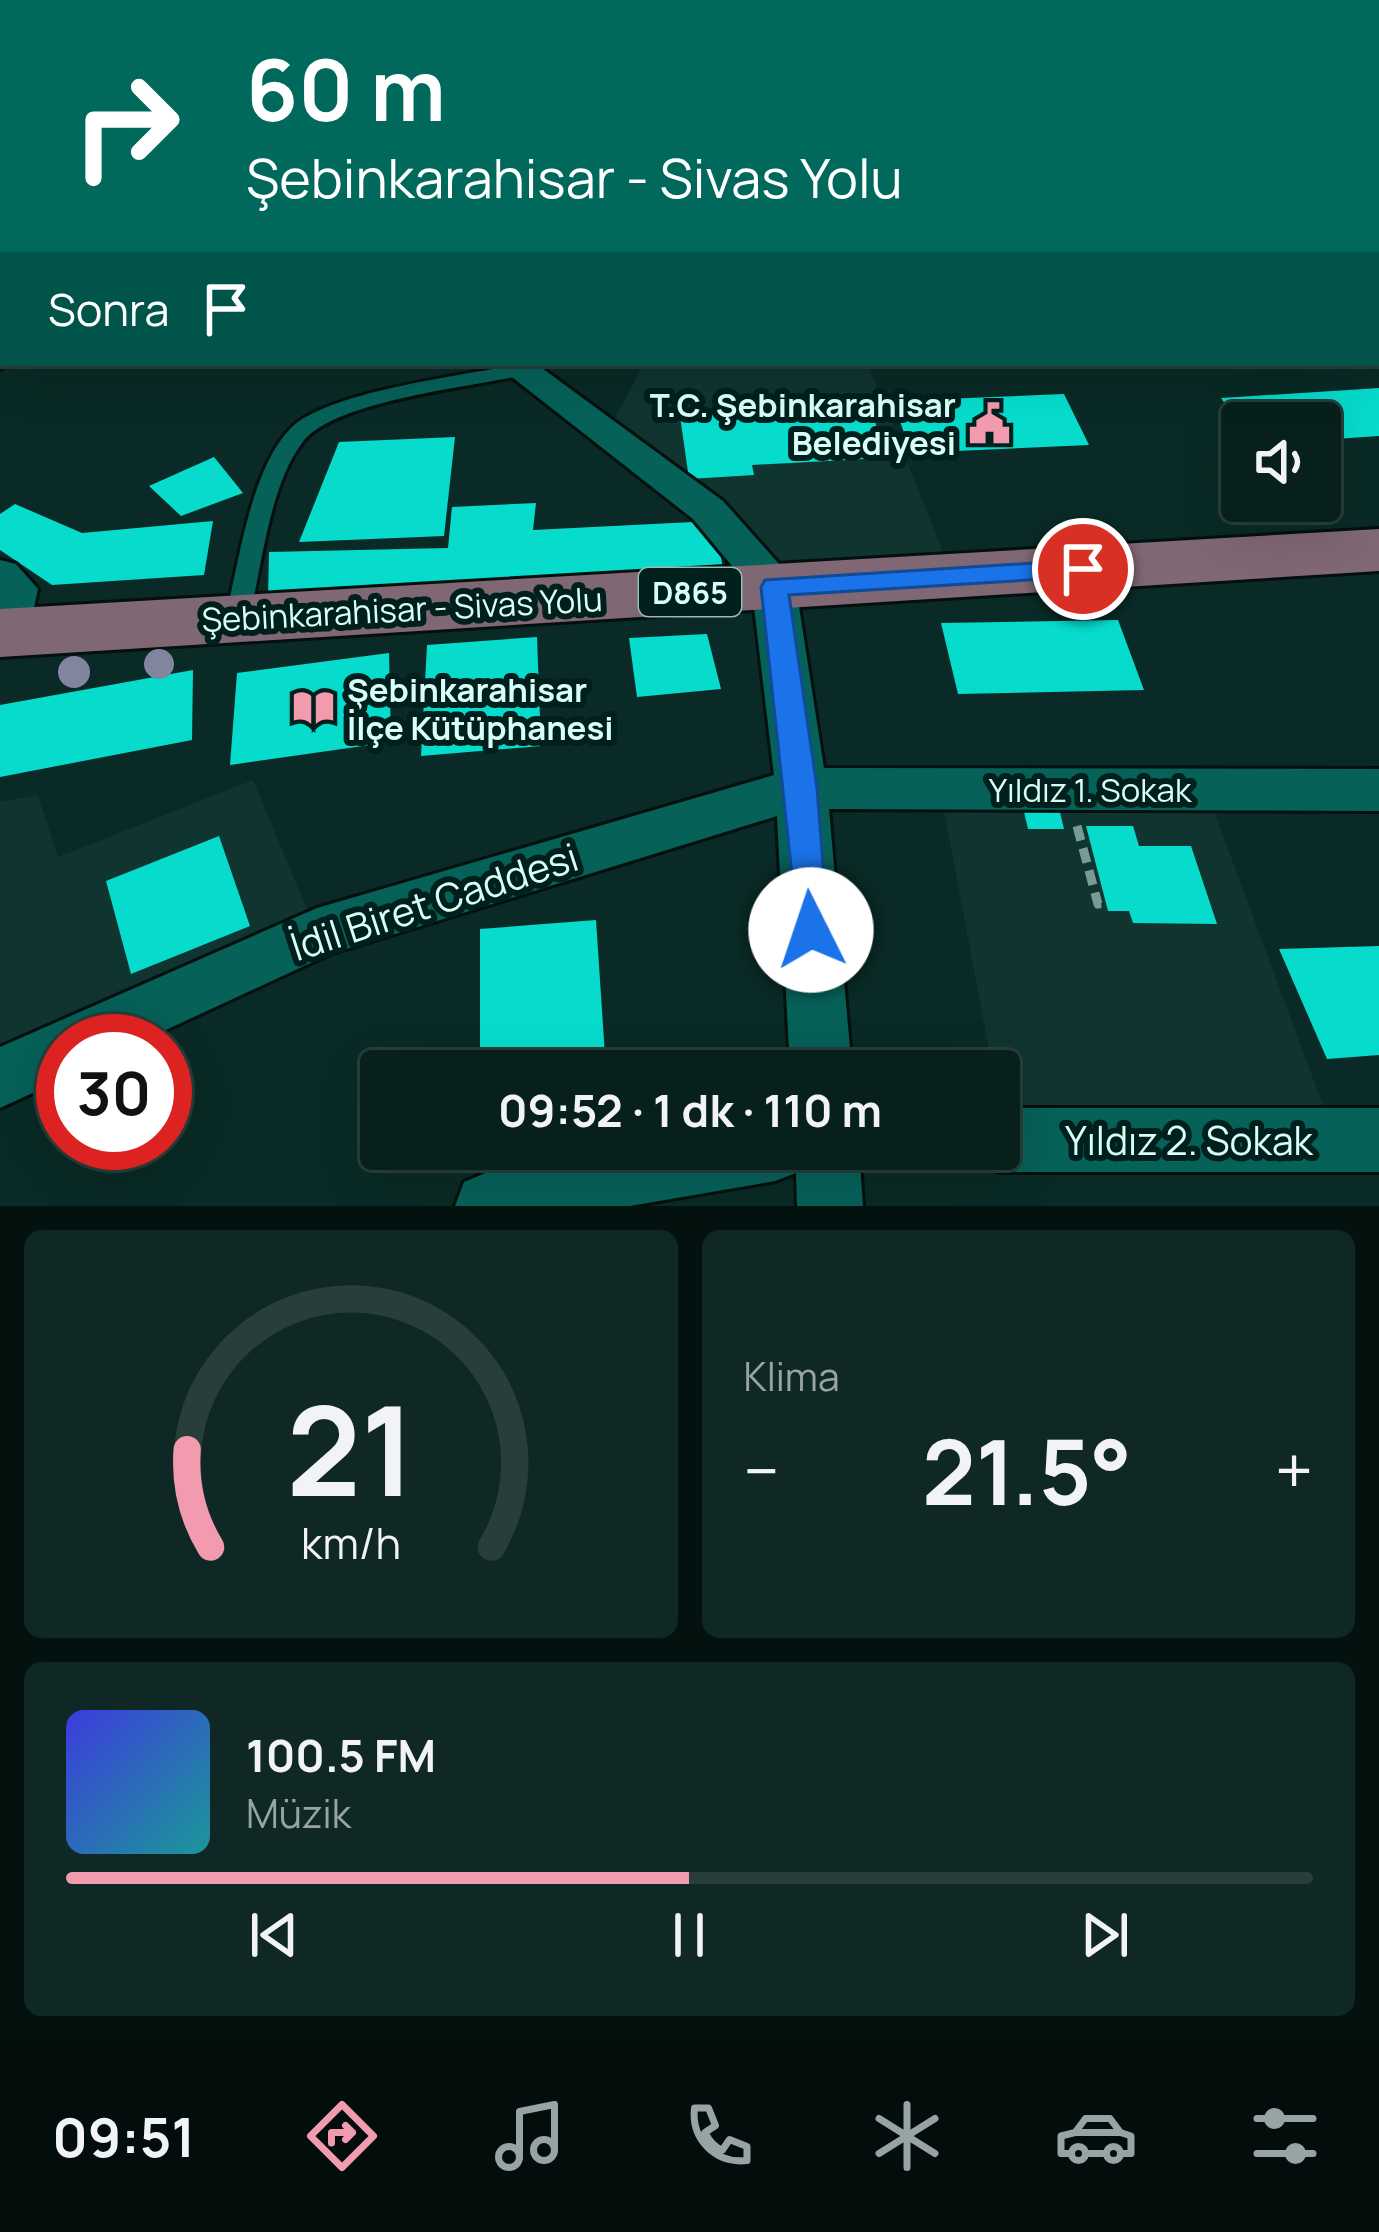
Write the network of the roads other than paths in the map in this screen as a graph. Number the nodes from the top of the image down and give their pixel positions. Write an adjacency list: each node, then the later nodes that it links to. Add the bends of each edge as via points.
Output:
1 (517, 367): 3 (street, via 708,511); 5 (lane, via 330,412 299,431 280,464)
2 (1379, 550): 3 (main road, Şebinkarahisar - Sivas Yolu / D865)
3 (774, 587): 5 (main road, Şebinkarahisar - Sivas Yolu / D865); 6 (street)
4 (3, 614): 5 (main road, Şebinkarahisar - Sivas Yolu / D865)
5 (237, 619)
6 (801, 788): 7 (street, Yıldız 1. Sokak); 8 (street, İdil Biret Caddesi, via 317,933); 9 (street)
7 (1379, 790)
8 (137, 1014)
9 (820, 1050)
10 (36, 1061): 11 (street)
11 (0, 1078)
12 (1020, 1140): 13 (street, Yıldız 2. Sokak)
13 (1379, 1140)
14 (650, 1170): 16 (street, via 519,1192)
15 (827, 1170): 17 (street)
16 (488, 1206)
17 (830, 1206)

